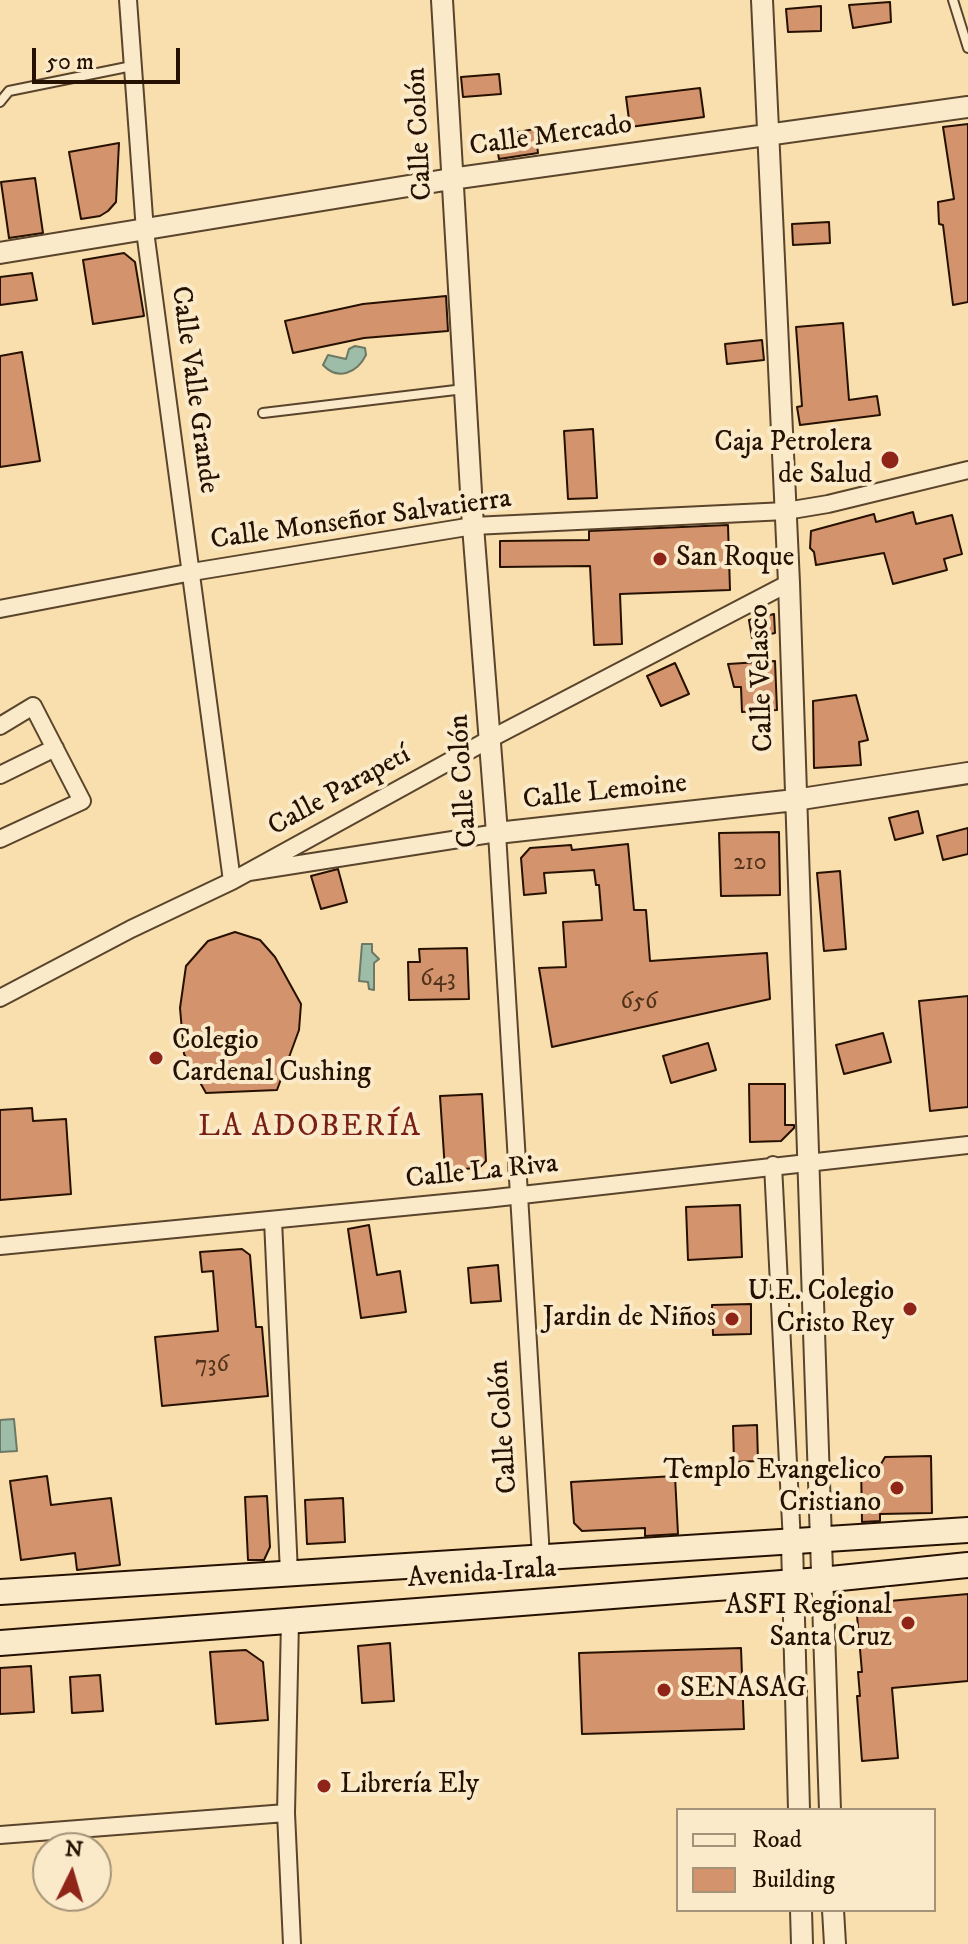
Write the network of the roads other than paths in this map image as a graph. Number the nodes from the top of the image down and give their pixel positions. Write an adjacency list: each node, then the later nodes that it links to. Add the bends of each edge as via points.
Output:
1 (128, 0): 6 (street, Calle Valle Grande)
2 (442, 0): 10 (street, Calle Colón)
3 (762, 0): 9 (street, Calle Velasco)
4 (953, 0): 5 (lane)
5 (968, 48)
6 (133, 66): 7 (lane, via 9,91); 11 (street, Calle Valle Grande)
7 (0, 102)
8 (968, 107): 9 (street, Calle Mercado)
9 (768, 135): 10 (street, Calle Mercado); 16 (street, Calle Velasco)
10 (451, 179): 11 (street, Calle Mercado); 13 (street, Calle Colón)
11 (145, 231): 12 (street, Calle Mercado); 18 (street, Calle Valle Grande)
12 (0, 253)
13 (465, 389): 14 (lane); 17 (street, Calle Colón)
14 (263, 413)
15 (968, 470): 16 (street, Calle Monseñor Salvatierra)
16 (786, 511): 17 (street, Calle Monseñor Salvatierra); 19 (street, Calle Velasco)
17 (473, 526): 18 (street, Calle Monseñor Salvatierra); 22 (street, Calle Colón)
18 (192, 572): 20 (street, Calle Monseñor Salvatierra); 30 (street, Calle Valle Grande)
19 (789, 583): 22 (street, Calle Parapetí); 26 (street, Calle Velasco)
20 (0, 609)
21 (0, 726): 23 (street, via 33,706)
22 (490, 739): 27 (street, Calle Colón); 29 (street, Calle Parapetí)
23 (55, 748): 25 (street); 28 (street, via 82,801)
24 (968, 773): 26 (street, Calle Lemoine)
25 (0, 775)
26 (795, 800): 27 (street, Calle Lemoine); 33 (street, Calle Velasco)
27 (497, 833): 29 (street, Calle Lemoine); 35 (street, Calle Colón)
28 (0, 839)
29 (249, 872): 30 (street, Calle Parapetí)
30 (232, 881): 31 (street, Calle Parapetí)
31 (0, 998)
32 (968, 1145): 33 (street, Calle La Riva)
33 (807, 1162): 34 (street, Calle La Riva); 39 (street, Calle Velasco)
34 (773, 1165): 35 (street, Calle La Riva); 40 (street)
35 (519, 1196): 36 (street, Calle La Riva); 41 (street, Calle Colón)
36 (273, 1220): 37 (street, Calle La Riva); 43 (street)
37 (0, 1246)
38 (968, 1530): 39 (main road, Avenida Irala)
39 (821, 1540): 40 (main road, Avenida Irala); 44 (street, Calle Velasco)
40 (792, 1543): 41 (main road, Avenida Irala); 45 (street)
41 (541, 1557): 43 (main road, Avenida Irala)
42 (968, 1565): 44 (main road, Avenida Irala)
43 (289, 1573): 46 (main road, Avenida Irala)
44 (821, 1580): 45 (main road, Avenida Irala); 50 (street, Calle Velasco)
45 (792, 1581): 47 (main road, Avenida Irala); 49 (street)
46 (0, 1592)
47 (290, 1620): 48 (main road, Avenida Irala); 51 (street)
48 (0, 1643)
49 (799, 1808)
50 (830, 1808)
51 (286, 1813): 52 (street); 55 (street)
52 (0, 1835)
53 (801, 1912): 56 (street)
54 (833, 1912): 57 (street)
55 (292, 1944)
56 (802, 1944)
57 (835, 1944)

